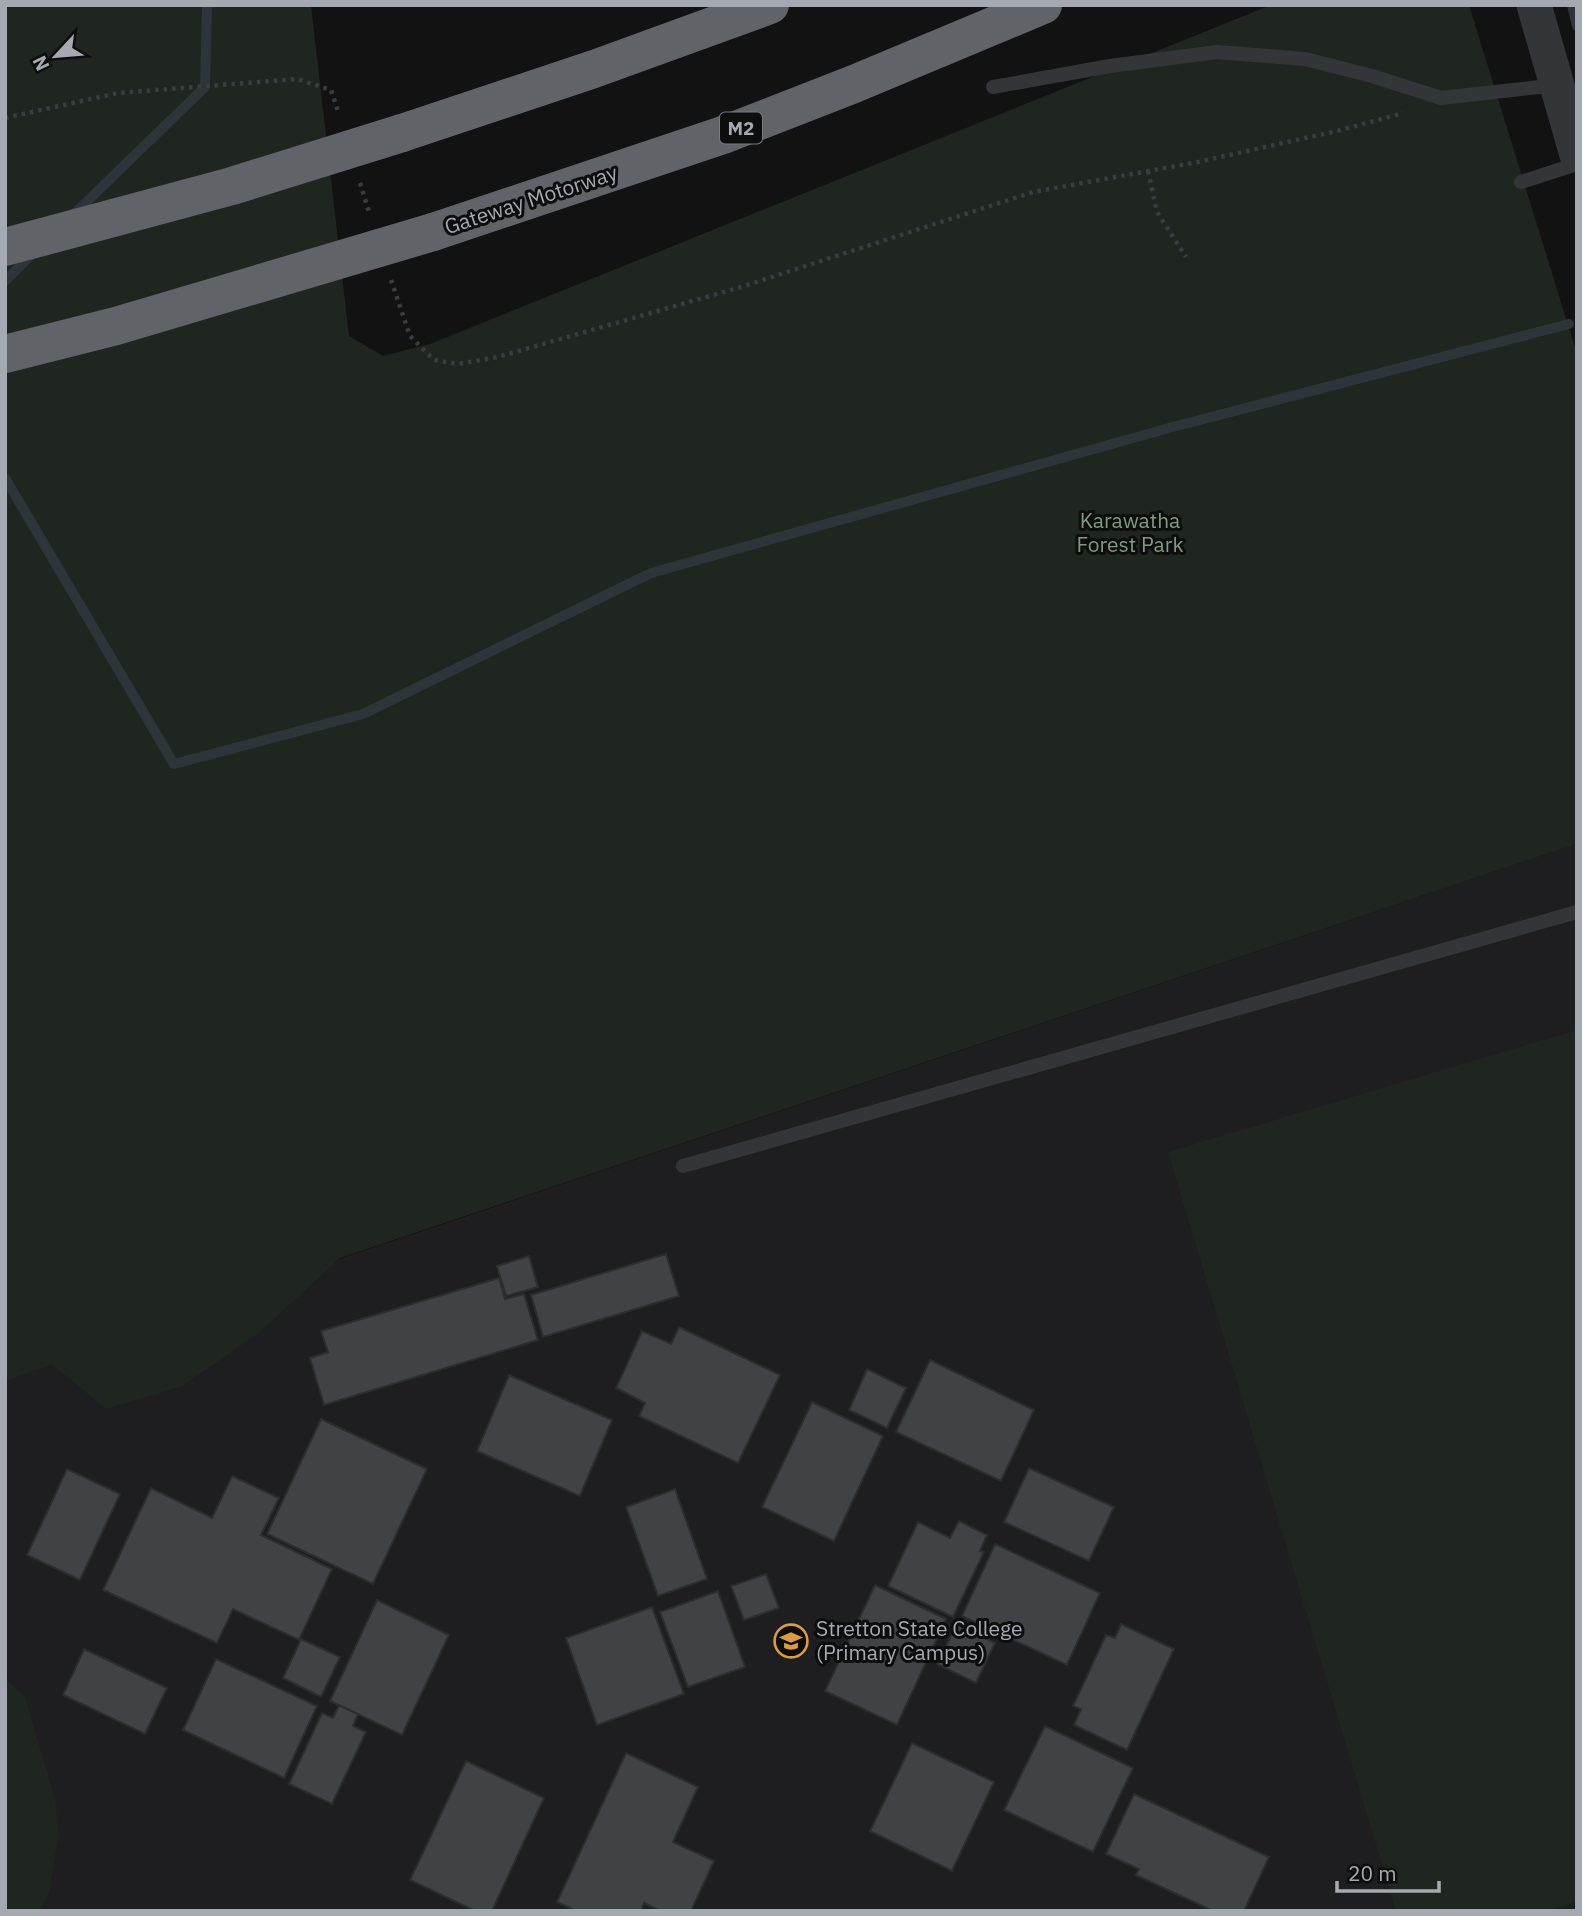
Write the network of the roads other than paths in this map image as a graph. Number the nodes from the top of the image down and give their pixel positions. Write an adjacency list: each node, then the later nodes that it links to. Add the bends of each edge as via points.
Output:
1 (770, 5): 9 (highway, bridge, via 402,133 232,186)
2 (1043, 5): 10 (highway, Gateway Motorway / M2, bridge, via 723,135 433,233)
3 (1534, 5): 4 (street)
4 (1558, 85): 5 (lane, via 1441,98 1304,59 1217,52); 6 (street)
5 (993, 87)
6 (1577, 155)
7 (1577, 164): 8 (lane)
8 (1521, 182)
9 (5, 247)
10 (5, 354)
11 (1577, 912): 12 (lane)
12 (683, 1166)

